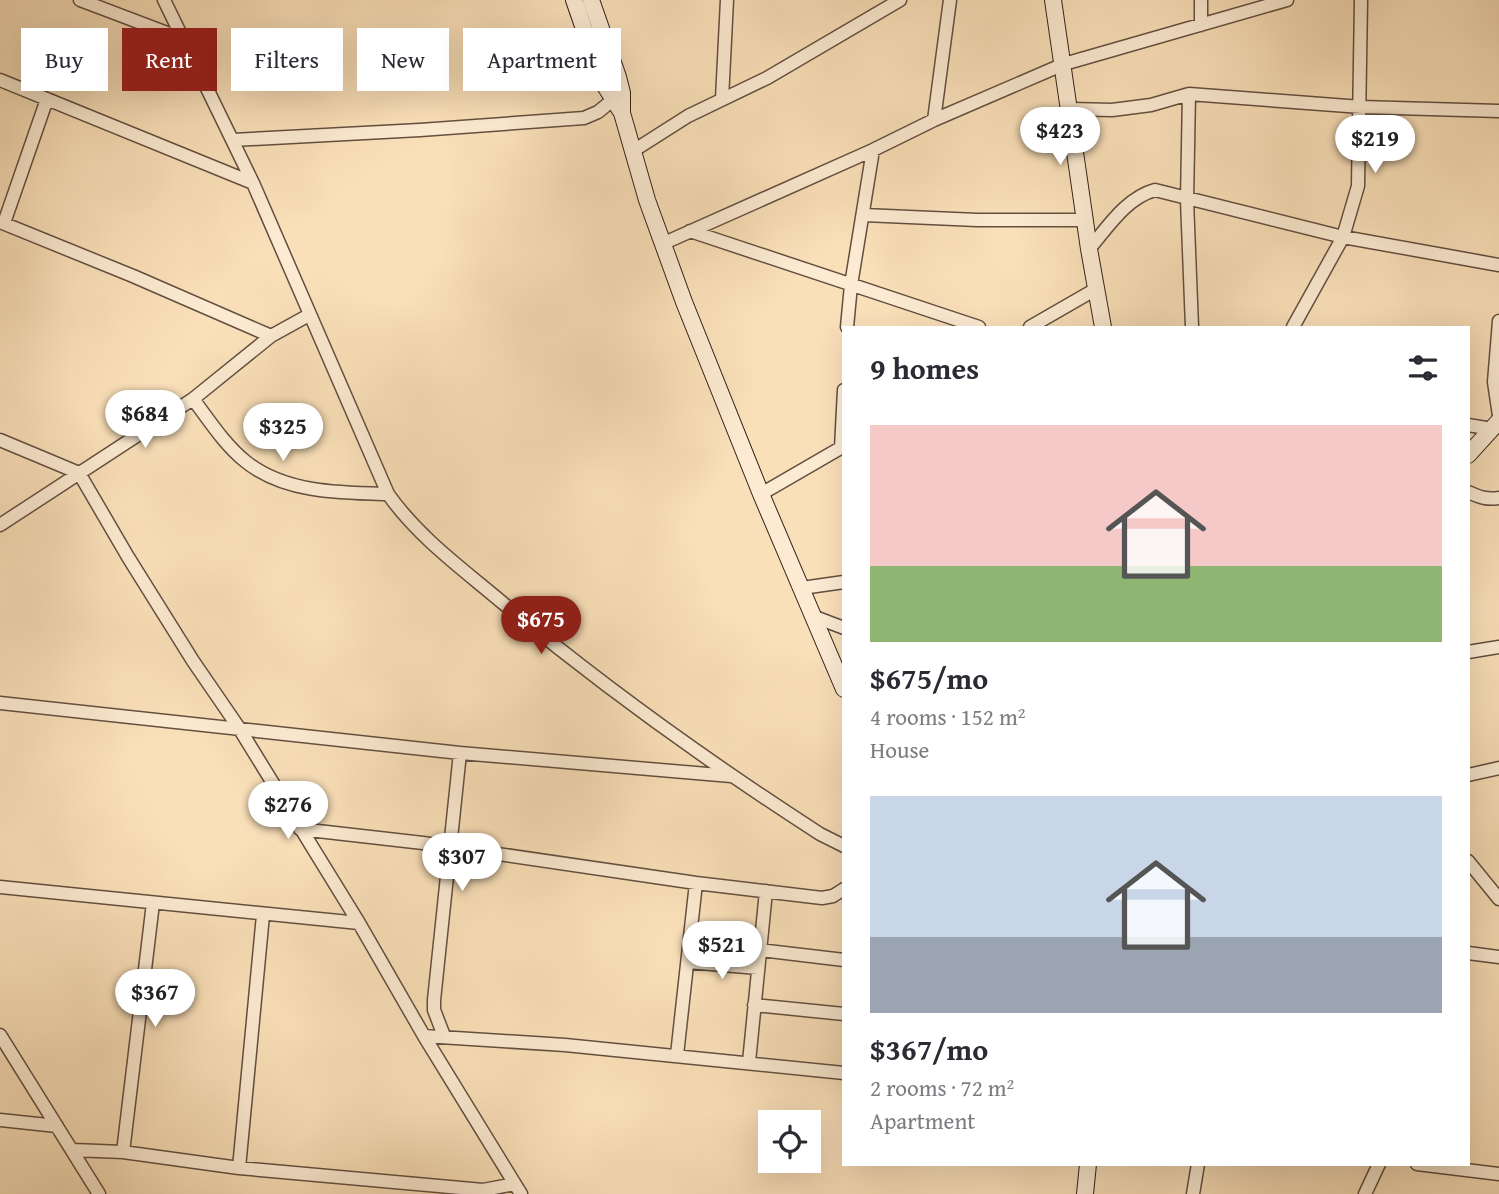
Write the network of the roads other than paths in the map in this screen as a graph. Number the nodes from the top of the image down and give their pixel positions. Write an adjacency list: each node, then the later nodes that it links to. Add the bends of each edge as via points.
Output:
1 (80, 0): 13 (street)
2 (164, 0): 14 (street)
3 (574, 0): 21 (street, via 602,81)
4 (591, 0): 21 (street, via 618,77)
5 (727, 0): 20 (street)
6 (900, 0): 20 (street, via 767,78)
7 (950, 0): 25 (street)
8 (1054, 0): 15 (street)
9 (1201, 0): 12 (street)
10 (1287, 0): 12 (street)
11 (1361, 0): 22 (street)
12 (1201, 25): 15 (street)
13 (154, 28)
14 (178, 28)
15 (1064, 64): 23 (street); 25 (street)
16 (0, 80): 19 (street)
17 (209, 91): 26 (street)
18 (1188, 94): 22 (street); 23 (street, via 1112,110); 30 (street)
19 (47, 99): 29 (street); 33 (street)
20 (722, 99): 28 (street)
21 (619, 102): 26 (street, via 584,118); 28 (street)
22 (1361, 107): 24 (street); 35 (street, via 1358,186)
23 (1070, 109): 32 (street)
24 (1499, 111)
25 (934, 120): 27 (street)
26 (233, 140): 29 (street)
27 (873, 150): 31 (street); 34 (street)
28 (633, 151): 36 (street)
29 (253, 183): 41 (street)
30 (1187, 200): 35 (street); 37 (street, via 1155,190 1143,193); 47 (street)
31 (863, 215): 32 (street); 39 (street)
32 (1086, 220): 37 (street)
33 (2, 222): 49 (street)
34 (690, 231): 36 (street); 39 (street)
35 (1343, 237): 38 (street); 48 (street)
36 (662, 244): 59 (street)
37 (1089, 248): 40 (street)
38 (1499, 265)
39 (851, 285): 43 (street); 44 (street)
40 (1096, 289): 45 (street); 46 (street)
41 (309, 315): 49 (street); 58 (street)
42 (1499, 321): 51 (street, via 1494,382)
43 (848, 326)
44 (976, 326)
45 (1032, 326)
46 (1103, 326)
47 (1192, 326)
48 (1294, 326)
49 (271, 337): 50 (street)
50 (194, 399): 56 (street); 58 (street, via 245,461 276,479 341,494)
51 (1497, 422): 52 (street); 55 (street)
52 (1470, 425)
53 (0, 440): 56 (street)
54 (842, 447): 59 (street)
55 (1470, 453)
56 (79, 473): 61 (street); 70 (street)
57 (1470, 493): 60 (street)
58 (388, 495): 74 (street, via 413,526 536,631)
59 (761, 495): 63 (street)
60 (1499, 498)
61 (0, 526)
62 (842, 582): 63 (street)
63 (802, 588): 64 (street)
64 (815, 617): 65 (street); 68 (street)
65 (842, 627)
66 (1499, 647): 67 (street)
67 (1470, 652)
68 (842, 684)
69 (0, 703): 70 (street)
70 (239, 728): 71 (street); 75 (street)
71 (460, 753): 74 (street); 77 (street)
72 (1499, 768): 73 (street)
73 (1470, 775)
74 (731, 776): 76 (street)
75 (300, 829): 77 (street); 86 (street)
76 (842, 845)
77 (450, 848): 79 (street); 97 (street, via 434,1000)
78 (1470, 863): 83 (street)
79 (696, 883): 82 (street); 91 (street)
80 (0, 887): 84 (street)
81 (842, 890): 82 (street, via 822,898)
82 (766, 891): 87 (street)
83 (1499, 899)
84 (153, 903): 85 (street); 104 (street)
85 (263, 915): 86 (street); 109 (street)
86 (359, 923): 96 (street)
87 (760, 950): 90 (street); 92 (street)
88 (1470, 953): 89 (street)
89 (1499, 957)
90 (842, 960)
91 (688, 962): 92 (street); 98 (street)
92 (758, 968): 93 (street)
93 (754, 1005): 94 (street); 99 (street)
94 (842, 1014)
95 (0, 1035): 102 (street)
96 (424, 1036): 97 (street); 111 (street)
97 (444, 1036): 98 (street)
98 (677, 1055): 99 (street)
99 (749, 1062): 100 (street)
100 (842, 1073)
101 (0, 1120): 102 (street)
102 (57, 1126): 103 (street)
103 (73, 1150): 104 (street); 112 (street)
104 (123, 1152): 109 (street)
105 (1088, 1166): 113 (street)
106 (1198, 1166): 114 (street)
107 (1378, 1166): 115 (street)
108 (1433, 1166): 110 (street)
109 (239, 1168): 111 (street, via 483,1190)
110 (1499, 1174)
111 (518, 1189)
112 (99, 1194)
113 (1084, 1194)
114 (1193, 1194)
115 (1365, 1194)

